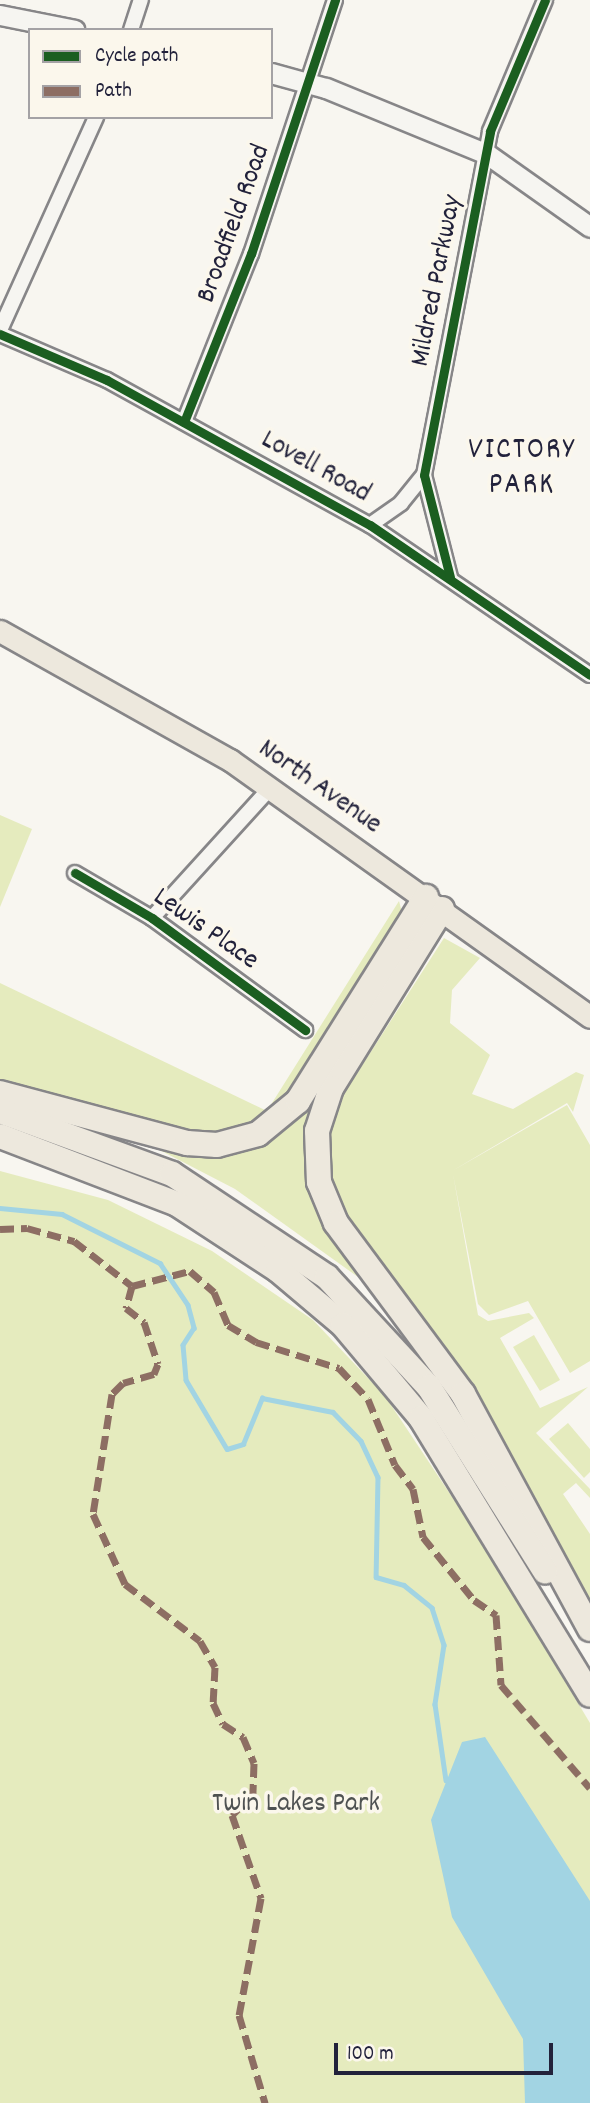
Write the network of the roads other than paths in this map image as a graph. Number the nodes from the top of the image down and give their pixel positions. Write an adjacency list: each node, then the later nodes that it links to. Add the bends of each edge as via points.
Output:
1 (141, 0): 6 (street)
2 (335, 0): 8 (street, Broadfield Road)
3 (545, 0): 10 (street, Mildred Parkway, via 490,131)
4 (0, 15): 5 (street)
5 (65, 28)
6 (132, 28)
7 (273, 74): 8 (street)
8 (308, 83): 10 (street); 13 (street, Broadfield Road)
9 (95, 119): 12 (street)
10 (487, 154): 11 (street); 14 (street, Mildred Parkway)
11 (590, 227)
12 (0, 332): 13 (street, Lovell Road, via 47,351)
13 (184, 422): 15 (street, Lovell Road)
14 (424, 475): 15 (street, Mildred Parkway, via 401,503); 16 (street, Mildred Parkway)
15 (370, 524): 16 (street, Lovell Road)
16 (450, 577): 18 (street, Lovell Road)
17 (0, 631): 19 (main road, North Avenue, via 169,723)
18 (590, 675)
19 (271, 787): 21 (main road, North Avenue); 22 (street)
20 (75, 873): 22 (street, Lewis Place)
21 (434, 903): 23 (main road, North Avenue); 25 (highway, via 298,1101 258,1134 217,1145 187,1143); 30 (highway, via 331,1088 317,1131 319,1182 341,1229 470,1405)
22 (152, 918): 24 (street, Lewis Place)
23 (590, 1017)
24 (305, 1030)
25 (0, 1093)
26 (0, 1111): 31 (highway, via 172,1174 278,1240 351,1299 447,1412)
27 (0, 1136): 29 (highway)
28 (0, 1154): 29 (highway)
29 (177, 1204): 32 (highway, via 278,1270 384,1369 438,1444)
30 (590, 1629)
31 (590, 1647)
32 (590, 1695)

